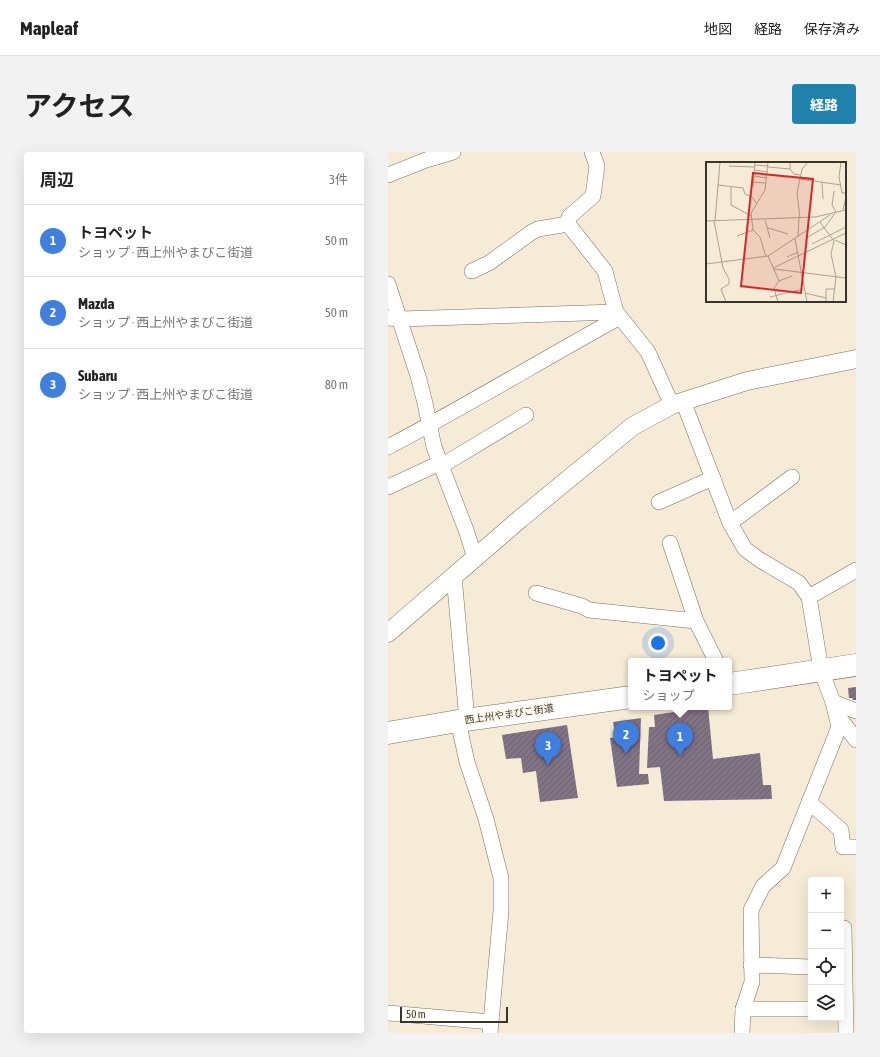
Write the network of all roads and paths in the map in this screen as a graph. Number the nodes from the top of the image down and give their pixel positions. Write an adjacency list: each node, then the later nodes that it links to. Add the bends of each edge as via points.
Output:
1 (453, 152): 3 (street)
2 (592, 152): 4 (street, via 597,166 594,196 568,217)
3 (388, 175)
4 (568, 224): 5 (street, via 538,229 489,263); 7 (street, via 605,272)
5 (472, 271)
6 (388, 284): 8 (street)
7 (618, 315): 8 (street); 10 (street, via 648,352); 12 (street)
8 (394, 318): 12 (street, via 421,390)
9 (856, 359): 10 (street, via 747,381)
10 (678, 403): 16 (street); 21 (street, via 633,426)
11 (526, 415): 14 (street)
12 (429, 425): 13 (street); 14 (street)
13 (388, 447)
14 (441, 465): 17 (street); 21 (street)
15 (792, 477): 19 (street)
16 (713, 478): 18 (street); 19 (street)
17 (388, 487)
18 (659, 502)
19 (730, 523): 25 (street, via 745,549 799,583)
20 (670, 543): 26 (street)
21 (475, 558): 23 (street)
22 (856, 570): 25 (street)
23 (454, 576): 27 (street); 35 (street)
24 (536, 594): 26 (street, via 590,610)
25 (809, 597): 30 (street)
26 (696, 621): 28 (street)
27 (388, 633)
28 (714, 658)
29 (856, 665): 30 (highway)
30 (821, 670): 31 (highway); 33 (street)
31 (732, 684)
32 (628, 697): 35 (highway, 西上州やまびこ街道)
33 (834, 706): 34 (street); 37 (street); 38 (street, via 838,727)
34 (856, 712)
35 (462, 721): 36 (highway, 西上州やまびこ街道); 48 (street, via 467,762 486,819 501,878 501,911)
36 (388, 733)
37 (856, 740)
38 (809, 802): 39 (street, via 842,830 843,847); 40 (street, via 783,868 762,886 751,910)
39 (856, 847)
40 (752, 965): 41 (street); 44 (street, via 752,982)
41 (808, 966)
42 (844, 970): 43 (street)
43 (851, 991): 46 (street)
44 (743, 1009): 45 (street); 49 (street)
45 (808, 1009)
46 (844, 1010): 50 (street)
47 (388, 1013): 48 (street)
48 (490, 1028)
49 (742, 1033)
50 (846, 1033)

